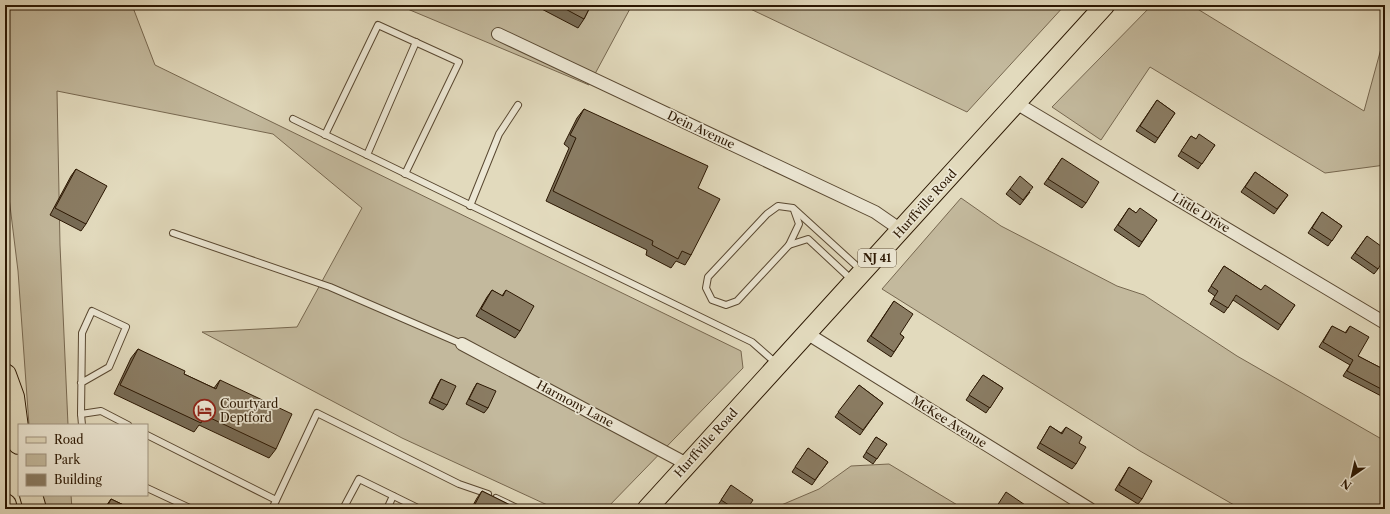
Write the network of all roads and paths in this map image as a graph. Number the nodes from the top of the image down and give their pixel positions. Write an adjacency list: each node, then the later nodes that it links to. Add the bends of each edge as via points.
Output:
1 (1104, 5): 4 (main road, Hurffville Road / NJ 41)
2 (498, 34): 12 (street, Dein Avenue, via 875,212)
3 (416, 42): 7 (lane, via 378,25); 8 (lane); 9 (lane, via 460,62)
4 (1016, 103): 12 (main road, Hurffville Road / NJ 41); 16 (street, Little Drive)
5 (518, 105): 10 (lane, via 499,134)
6 (293, 119): 7 (lane)
7 (325, 135): 8 (lane)
8 (367, 155): 9 (lane)
9 (404, 174): 10 (lane)
10 (470, 206): 19 (lane, via 752,342)
11 (793, 208): 14 (lane, via 799,224); 14 (lane, via 778,206 766,214 708,277 706,288 712,300 726,305 737,301); 15 (lane)
12 (901, 230): 15 (main road, Hurffville Road / NJ 41)
13 (173, 233): 18 (lane, via 330,287)
14 (789, 245): 15 (lane, via 808,239)
15 (859, 277): 17 (main road, Hurffville Road / NJ 41)
16 (1385, 323)
17 (808, 334): 19 (main road, Hurffville Road / NJ 41); 42 (street, McKee Avenue)
18 (462, 344): 27 (street, Harmony Lane)
19 (778, 365): 27 (main road, Hurffville Road / NJ 41)
20 (5, 375): 25 (highway, via 13,397)
21 (82, 383): 21 (lane, via 82,334 92,311 126,328 109,367); 22 (lane)
22 (81, 414): 23 (lane); 24 (lane, via 101,412)
23 (82, 424)
24 (126, 424)
25 (18, 435)
26 (148, 436): 31 (lane)
27 (687, 464): 41 (main road, Hurffville Road / NJ 41)
28 (148, 488): 35 (lane)
29 (31, 496): 34 (highway)
30 (393, 496): 37 (lane, via 358,479); 38 (lane); 39 (lane)
31 (276, 500): 36 (lane); 40 (lane, via 317,412 459,484)
32 (5, 505): 33 (highway)
33 (5, 509)
34 (35, 509)
35 (192, 509)
36 (272, 509)
37 (343, 509)
38 (387, 509)
39 (420, 509)
40 (519, 509)
41 (647, 509)
42 (1090, 509)

